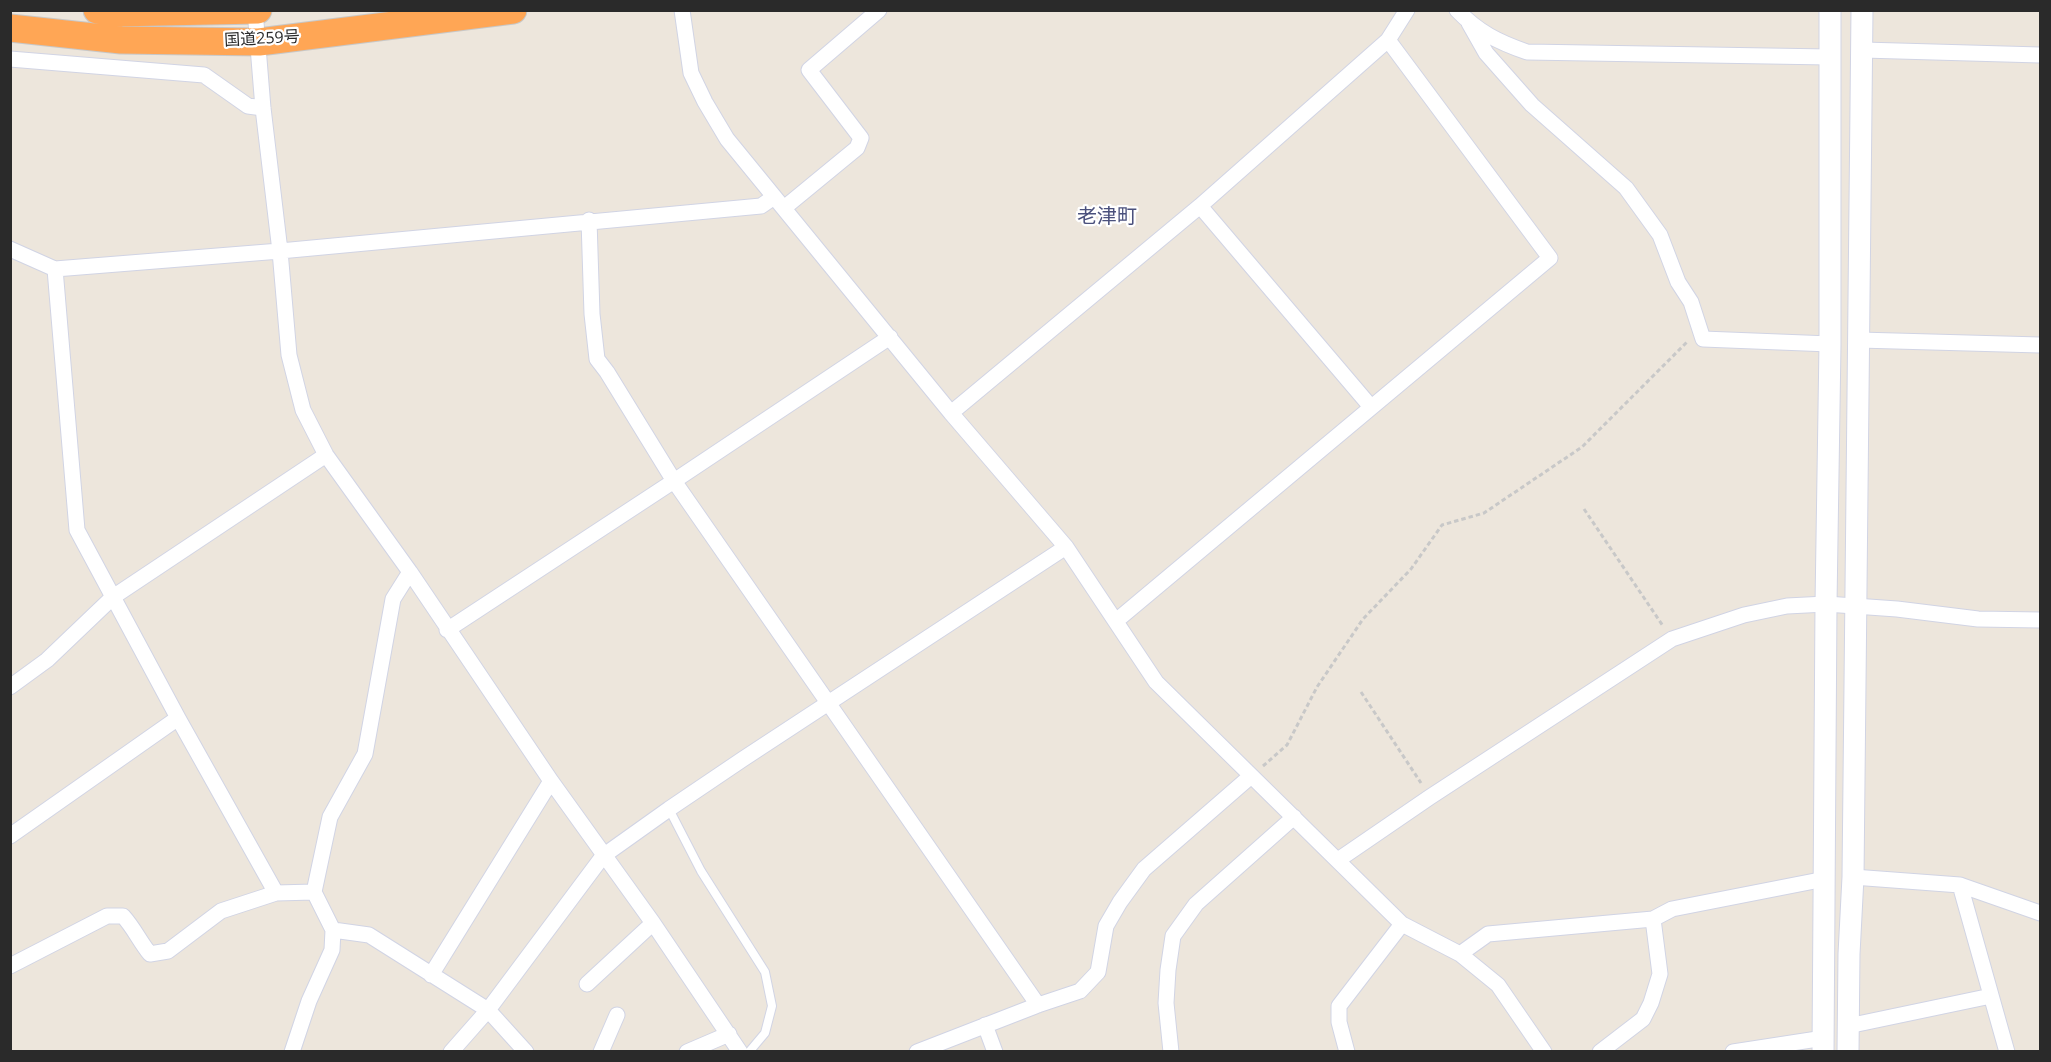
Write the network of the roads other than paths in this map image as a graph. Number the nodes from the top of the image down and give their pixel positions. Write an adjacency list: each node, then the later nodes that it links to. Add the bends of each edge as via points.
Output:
1 (97, 10): 9 (highway, 国道259号)
2 (513, 10): 13 (highway, 国道259号)
3 (682, 10): 19 (street, via 691,73 705,102 727,139)
4 (879, 10): 19 (street, via 809,70 861,138 857,148)
5 (1407, 10): 12 (street)
6 (1456, 10): 10 (street)
7 (1830, 10): 16 (street)
8 (1862, 10): 14 (street)
9 (256, 11): 13 (street)
10 (1469, 23): 16 (street, via 1496,41 1527,52); 27 (street, via 1486,53 1532,105 1626,188 1660,235 1677,282 1691,302 1703,339)
11 (10, 28): 13 (highway, 国道259号, via 122,40)
12 (1388, 40): 20 (street); 29 (street, via 1550,258)
13 (259, 42): 18 (street)
14 (1863, 50): 15 (street); 26 (street)
15 (2040, 55)
16 (1829, 57): 27 (street)
17 (10, 58): 18 (street, via 204,75 248,106)
18 (263, 108): 23 (street)
19 (779, 202): 21 (street); 25 (street)
20 (1200, 206): 29 (street); 30 (street)
21 (589, 220): 23 (street); 32 (street, via 597,359)
22 (10, 249): 24 (street)
23 (280, 251): 24 (street); 31 (street, via 289,355 303,410)
24 (55, 269): 35 (street, via 77,530)
25 (890, 337): 30 (street); 32 (street)
26 (1859, 340): 28 (street); 37 (street)
27 (1830, 344): 36 (street)
28 (2040, 345)
29 (1371, 407): 39 (street)
30 (951, 412): 33 (street)
31 (326, 455): 34 (street); 35 (street)
32 (674, 482): 40 (street); 42 (street)
33 (1066, 547): 39 (street); 42 (street)
34 (410, 572): 40 (street); 54 (street, via 393,599 365,754 330,817)
35 (113, 597): 41 (street, via 46,660); 43 (street)
36 (1826, 604): 37 (street); 50 (street, via 1787,606 1744,615 1672,639); 52 (street)
37 (1857, 606): 38 (street, via 1978,619); 51 (street)
38 (2040, 620)
39 (1116, 621): 44 (street, via 1156,682)
40 (447, 630): 45 (street)
41 (10, 687)
42 (829, 703): 46 (street); 66 (street)
43 (178, 718): 48 (street); 55 (street)
44 (1251, 776): 47 (street); 66 (street, via 1144,869 1106,926 1098,972 1080,991)
45 (551, 781): 49 (street); 63 (street)
46 (669, 808): 49 (street); 79 (lane, via 701,871 765,972 772,1006 765,1033)
47 (1294, 817): 50 (street); 82 (street, via 1196,904 1173,936 1166,1003)
48 (10, 836)
49 (603, 856): 58 (street); 67 (street)
50 (1338, 860): 59 (street)
51 (1853, 877): 53 (street); 70 (street)
52 (1825, 879): 57 (street, via 1672,909); 72 (street)
53 (1960, 885): 56 (street); 65 (street)
54 (314, 892): 55 (street); 60 (street)
55 (276, 893): 62 (street, via 220,911 168,951 150,954 123,916 107,916)
56 (2040, 913)
57 (1653, 920): 61 (street, via 1488,934); 85 (street, via 1660,974 1651,1003 1643,1019)
58 (653, 923): 64 (street); 71 (street)
59 (1402, 924): 61 (street); 83 (street, via 1339,1006)
60 (333, 930): 63 (street, via 369,935); 73 (street, via 332,950)
61 (1460, 954): 84 (street, via 1498,985)
62 (10, 966)
63 (431, 975): 67 (street)
64 (586, 984)
65 (1991, 996): 70 (street); 88 (street)
66 (1038, 1005): 69 (street)
67 (488, 1010): 74 (street); 75 (street)
68 (617, 1015): 76 (street)
69 (985, 1025): 80 (street); 81 (street)
70 (1848, 1026): 87 (street)
71 (729, 1034): 77 (street); 78 (street)
72 (1824, 1045): 86 (street)
73 (292, 1052)
74 (451, 1052)
75 (526, 1052)
76 (601, 1052)
77 (687, 1052)
78 (740, 1052)
79 (749, 1052)
80 (917, 1052)
81 (995, 1052)
82 (1171, 1052)
83 (1347, 1052)
84 (1544, 1052)
85 (1600, 1052)
86 (1733, 1052)
87 (1848, 1052)
88 (2007, 1052)

